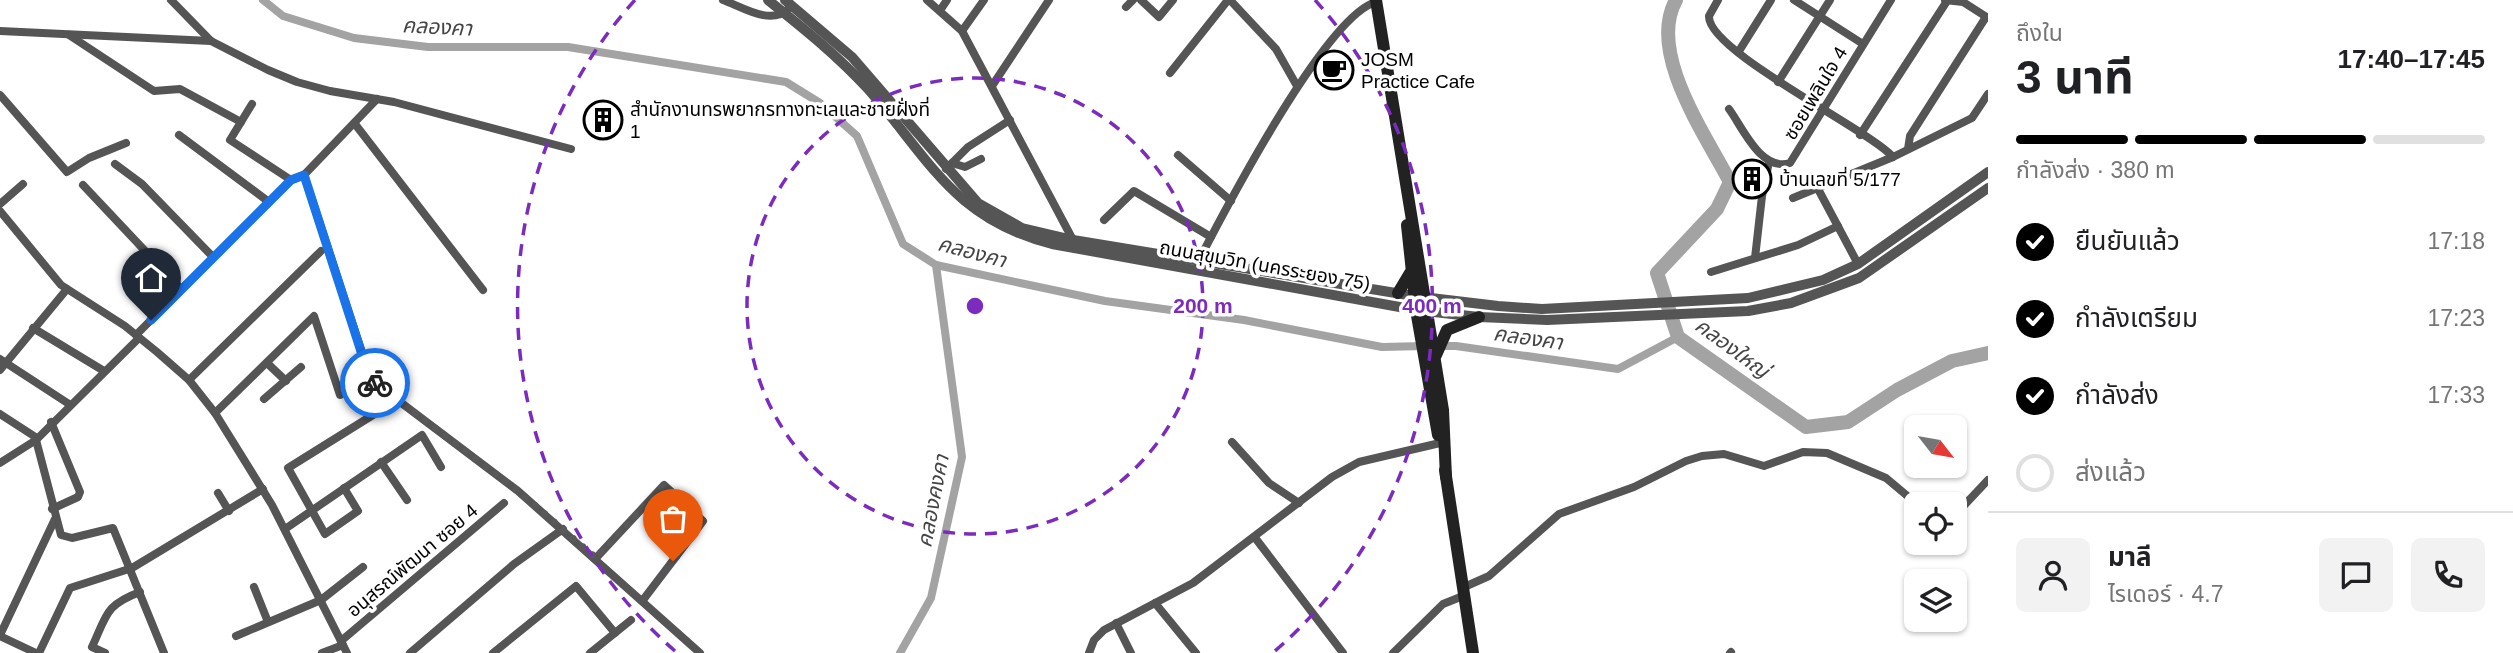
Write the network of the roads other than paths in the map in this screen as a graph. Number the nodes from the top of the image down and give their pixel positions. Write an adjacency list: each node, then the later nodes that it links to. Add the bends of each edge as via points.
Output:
1 (171, 0): 25 (street)
2 (723, 0): 18 (street, via 769,17)
3 (768, 0): 18 (street, ถนนสุขุมวิท (นครระยอง 75))
4 (927, 0): 19 (street)
5 (947, 0): 19 (street)
6 (984, 0): 22 (street)
7 (1049, 0): 30 (street)
8 (1142, 0): 9 (street, via 1159,17)
9 (1172, 0)
10 (1229, 0): 28 (street); 31 (street, via 1276,49)
11 (1718, 0): 27 (street, via 1708,20)
12 (1771, 0): 27 (street)
13 (1794, 0): 20 (street)
14 (1830, 0): 20 (street)
15 (1891, 0): 26 (street, ซอยเพลินใจ 4)
16 (1946, 0): 21 (street, via 1963,2); 42 (street)
17 (1376, 1): 31 (street, via 1352,16); 60 (main road)
18 (792, 6): 51 (street, ถนนสุขุมวิท (นครระยอง 75), via 852,57); 82 (street, ถนนสุขุมวิท (นครระยอง 75), via 951,190 996,225 1052,244)
19 (941, 9): 22 (street)
20 (1820, 16): 26 (street); 29 (street)
21 (1987, 18): 45 (street, via 1910,136)
22 (962, 30): 30 (street)
23 (0, 31): 24 (street)
24 (66, 34): 25 (street); 39 (street, via 154,91 180,89)
25 (211, 41): 34 (street, via 297,82)
26 (1863, 44): 37 (street, ซอยเพลินใจ 4)
27 (1738, 51): 29 (street)
28 (1170, 73)
29 (1777, 82): 37 (street)
30 (992, 86): 38 (street)
31 (1297, 86): 62 (street)
32 (1988, 94): 45 (street, via 1972,118)
33 (0, 95): 43 (street, via 67,172)
34 (377, 99): 40 (street); 44 (street)
35 (252, 104): 39 (street)
36 (1730, 109): 49 (street, ซอยเพลินใจ 4)
37 (1823, 110): 42 (street); 49 (street, ซอยเพลินใจ 4, via 1793,160 1786,165)
38 (1010, 120): 51 (street, via 968,147); 69 (street)
39 (241, 122): 54 (street, via 230,140)
40 (355, 124): 53 (street, via 350,124); 79 (street)
41 (179, 135): 63 (street)
42 (1860, 135): 47 (street)
43 (126, 143)
44 (571, 149)
45 (1909, 149): 47 (street)
46 (1178, 155): 62 (street)
47 (1893, 157): 58 (street)
48 (981, 159): 51 (street, via 965,167)
49 (1769, 162): 72 (street)
50 (115, 164): 71 (street, via 142,184)
51 (949, 166): 69 (street, ถนนสุขุมวิท (นครระยอง 75), via 978,203 1002,218 1022,228)
52 (1988, 172): 56 (street, ถนนสุขุมวิท (นครระยอง 75))
53 (304, 175): 54 (street); 98 (street, via 368,373)
54 (291, 180): 63 (street)
55 (23, 184): 64 (street)
56 (1971, 184): 59 (street); 74 (street, ถนนสุขุมวิท (นครระยอง 75))
57 (83, 186): 78 (street)
58 (1817, 187): 61 (street); 67 (street)
59 (1983, 191): 83 (street, ถนนสุขุมวิท (นครระยอง 75), via 1859,278 1791,303 1748,311)
60 (1406, 195): 75 (main road); 81 (main road)
61 (1793, 198)
62 (1231, 201): 68 (street)
63 (269, 202): 71 (street)
64 (0, 204)
65 (0, 211): 77 (street)
66 (1104, 220): 68 (street, via 1134,191)
67 (1838, 226): 72 (street); 74 (street)
68 (1212, 237): 73 (street)
69 (1073, 240): 73 (street, ถนนสุขุมวิท (นครระยอง 75))
70 (321, 251): 94 (street)
71 (212, 257): 78 (street)
72 (1755, 258): 76 (street)
73 (1199, 260): 80 (street, ถนนสุขุมวิท (นครระยอง 75))
74 (1858, 264): 83 (street, ถนนสุขุมวิท (นครระยอง 75), via 1823,280 1748,298)
75 (1410, 269): 80 (main road); 81 (main road)
76 (1711, 272)
77 (67, 289): 85 (street); 87 (street)
78 (181, 289): 87 (street)
79 (483, 290)
80 (1398, 293): 81 (street, ถนนสุขุมวิท (นครระยอง 75))
81 (1420, 297): 82 (main road); 83 (street, ถนนสุขุมวิท (นครระยอง 75), via 1542,309)
82 (1422, 311): 84 (street, ถนนสุขุมวิท (นครระยอง 75)); 86 (main road)
83 (1633, 311): 84 (street, ถนนสุขุมวิท (นครระยอง 75), via 1547,320)
84 (1479, 317): 88 (main road, via 1451,327)
85 (33, 328): 90 (street); 92 (street)
86 (1425, 328): 88 (main road); 93 (main road)
87 (138, 336): 92 (street); 94 (street)
88 (1435, 357): 93 (main road)
89 (267, 363): 95 (street); 96 (street, via 314,316); 100 (street)
90 (2, 364): 99 (street)
91 (301, 367): 95 (street)
92 (104, 371): 99 (street)
93 (1432, 375): 105 (main road); 109 (main road, via 1443,410)
94 (189, 380): 100 (street)
95 (286, 381): 97 (street)
96 (340, 395)
97 (264, 399)
98 (397, 400): 121 (street, via 288,468); 124 (street)
99 (69, 404): 102 (street)
100 (215, 413): 112 (street)
101 (0, 414): 103 (street)
102 (51, 422): 103 (street); 119 (street, via 80,492)
103 (37, 439): 107 (street); 119 (street)
104 (1232, 442): 118 (street, via 1269,483)
105 (1440, 443): 109 (main road); 118 (street, via 1359,462)
106 (382, 462): 108 (street, via 422,435); 111 (street); 115 (street)
107 (2, 463)
108 (442, 467)
109 (1446, 477): 131 (main road)
110 (1988, 480): 116 (street)
111 (344, 488): 121 (street); 121 (street, via 358,511 325,534)
112 (263, 489): 120 (street); 123 (street)
113 (218, 493): 120 (street)
114 (1904, 494): 131 (street, via 1874,471 1827,453 1803,452 1764,466 1732,455 1702,456 1634,488 1559,514 1489,576)
115 (407, 499)
116 (1967, 502)
117 (504, 503): 141 (street, อนุสรณ์พัฒนา ซอย 4)
118 (1299, 503): 125 (street)
119 (52, 509): 122 (street)
120 (229, 511): 128 (street)
121 (311, 511): 123 (street)
122 (55, 519): 128 (street, via 66,538 113,528); 139 (street)
123 (285, 529): 132 (street)
124 (563, 529): 126 (street); 146 (street, via 514,564)
125 (1256, 538): 134 (street, via 1193,583); 153 (street)
126 (596, 558): 133 (street); 133 (street, via 664,485 703,521)
127 (363, 567): 132 (street)
128 (132, 568): 130 (street); 142 (street, via 66,591)
129 (254, 587): 136 (street)
130 (140, 592): 143 (street, via 111,607 92,647); 144 (street)
131 (1462, 592): 154 (street, via 1443,604); 155 (main road)
132 (321, 600): 136 (street); 141 (street)
133 (643, 600): 149 (street)
134 (1155, 603): 137 (street); 152 (street)
135 (631, 620): 138 (street)
136 (268, 622): 140 (street)
137 (1116, 623): 150 (street, via 1099,634); 151 (street)
138 (614, 633): 147 (street, via 576,586); 148 (street)
139 (0, 635): 142 (street)
140 (236, 636)
141 (344, 646): 145 (street, อนุสรณ์พัฒนา ซอย 4)
142 (37, 653)
143 (104, 653)
144 (164, 653)
145 (322, 653)
146 (410, 653)
147 (493, 653)
148 (590, 653)
149 (700, 653)
150 (1089, 653)
151 (1131, 653)
152 (1196, 653)
153 (1343, 653)
154 (1393, 653)
155 (1473, 653)

